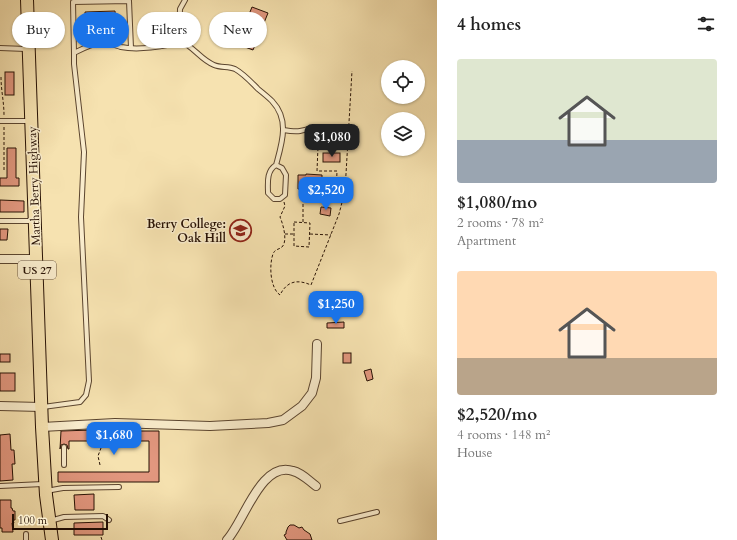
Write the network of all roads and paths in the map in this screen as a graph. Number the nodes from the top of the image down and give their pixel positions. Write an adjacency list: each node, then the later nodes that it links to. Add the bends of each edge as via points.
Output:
1 (27, 0): 8 (main road, Martha Berry Highway / US 27)
2 (185, 0): 3 (lane)
3 (180, 12)
4 (137, 47): 6 (lane)
5 (0, 48): 8 (lane)
6 (131, 48): 9 (lane, via 100,43); 9 (lane, via 129,1 73,2)
7 (192, 48): 13 (lane, via 213,65 229,67 244,76 273,102 283,124)
8 (29, 49): 12 (main road, Martha Berry Highway / US 27)
9 (74, 53): 33 (lane, via 84,152 81,217 89,381 86,395 80,402)
10 (352, 71): 14 (path)
11 (0, 122): 12 (lane)
12 (31, 122): 23 (main road, Martha Berry Highway / US 27)
13 (283, 130): 15 (lane, via 323,128 331,135); 18 (lane)
14 (347, 144): 15 (path); 20 (path)
15 (332, 145): 19 (path, via 318,147 317,171 337,171)
16 (0, 153): 17 (path)
17 (4, 153)
18 (276, 165): 21 (lane, via 282,168 286,175 286,192); 21 (lane, via 269,174 268,193 274,199)
19 (336, 182): 20 (path); 24 (path, via 336,196 303,195)
20 (346, 182): 28 (path)
21 (283, 197): 25 (path, via 285,206 280,217)
22 (0, 221): 23 (lane)
23 (35, 221): 30 (main road, Martha Berry Highway / US 27)
24 (303, 222): 26 (path, via 294,222); 27 (path, via 310,223)
25 (285, 234): 26 (path); 28 (path, via 284,243 276,249 272,262 273,286 280,295 289,284 301,282 311,285)
26 (294, 234): 27 (path, via 294,246 309,246)
27 (310, 234): 28 (path)
28 (331, 235)
29 (0, 259): 30 (street)
30 (36, 259): 33 (main road, Martha Berry Highway / US 27)
31 (317, 344): 34 (street, via 316,378 312,393 302,406 283,420 210,426 115,423)
32 (0, 406): 33 (street)
33 (42, 407): 34 (main road, Martha Berry Highway / US 27)
34 (42, 427): 42 (main road, Martha Berry Highway / US 27)
35 (64, 447): 37 (lane)
36 (101, 448): 38 (path, via 98,456)
37 (64, 465)
38 (100, 465)
39 (0, 486): 42 (lane)
40 (119, 486): 42 (lane)
41 (316, 486): 52 (street, via 291,470 271,474 262,483)
42 (46, 487): 45 (main road, Martha Berry Highway / US 27)
43 (377, 512): 46 (lane)
44 (109, 520): 45 (lane, via 103,516 64,517)
45 (50, 521): 50 (main road, Martha Berry Highway / US 27)
46 (340, 521)
47 (26, 534): 49 (lane)
48 (101, 537): 51 (path)
49 (26, 540)
50 (52, 540)
51 (102, 540)
52 (227, 540)

